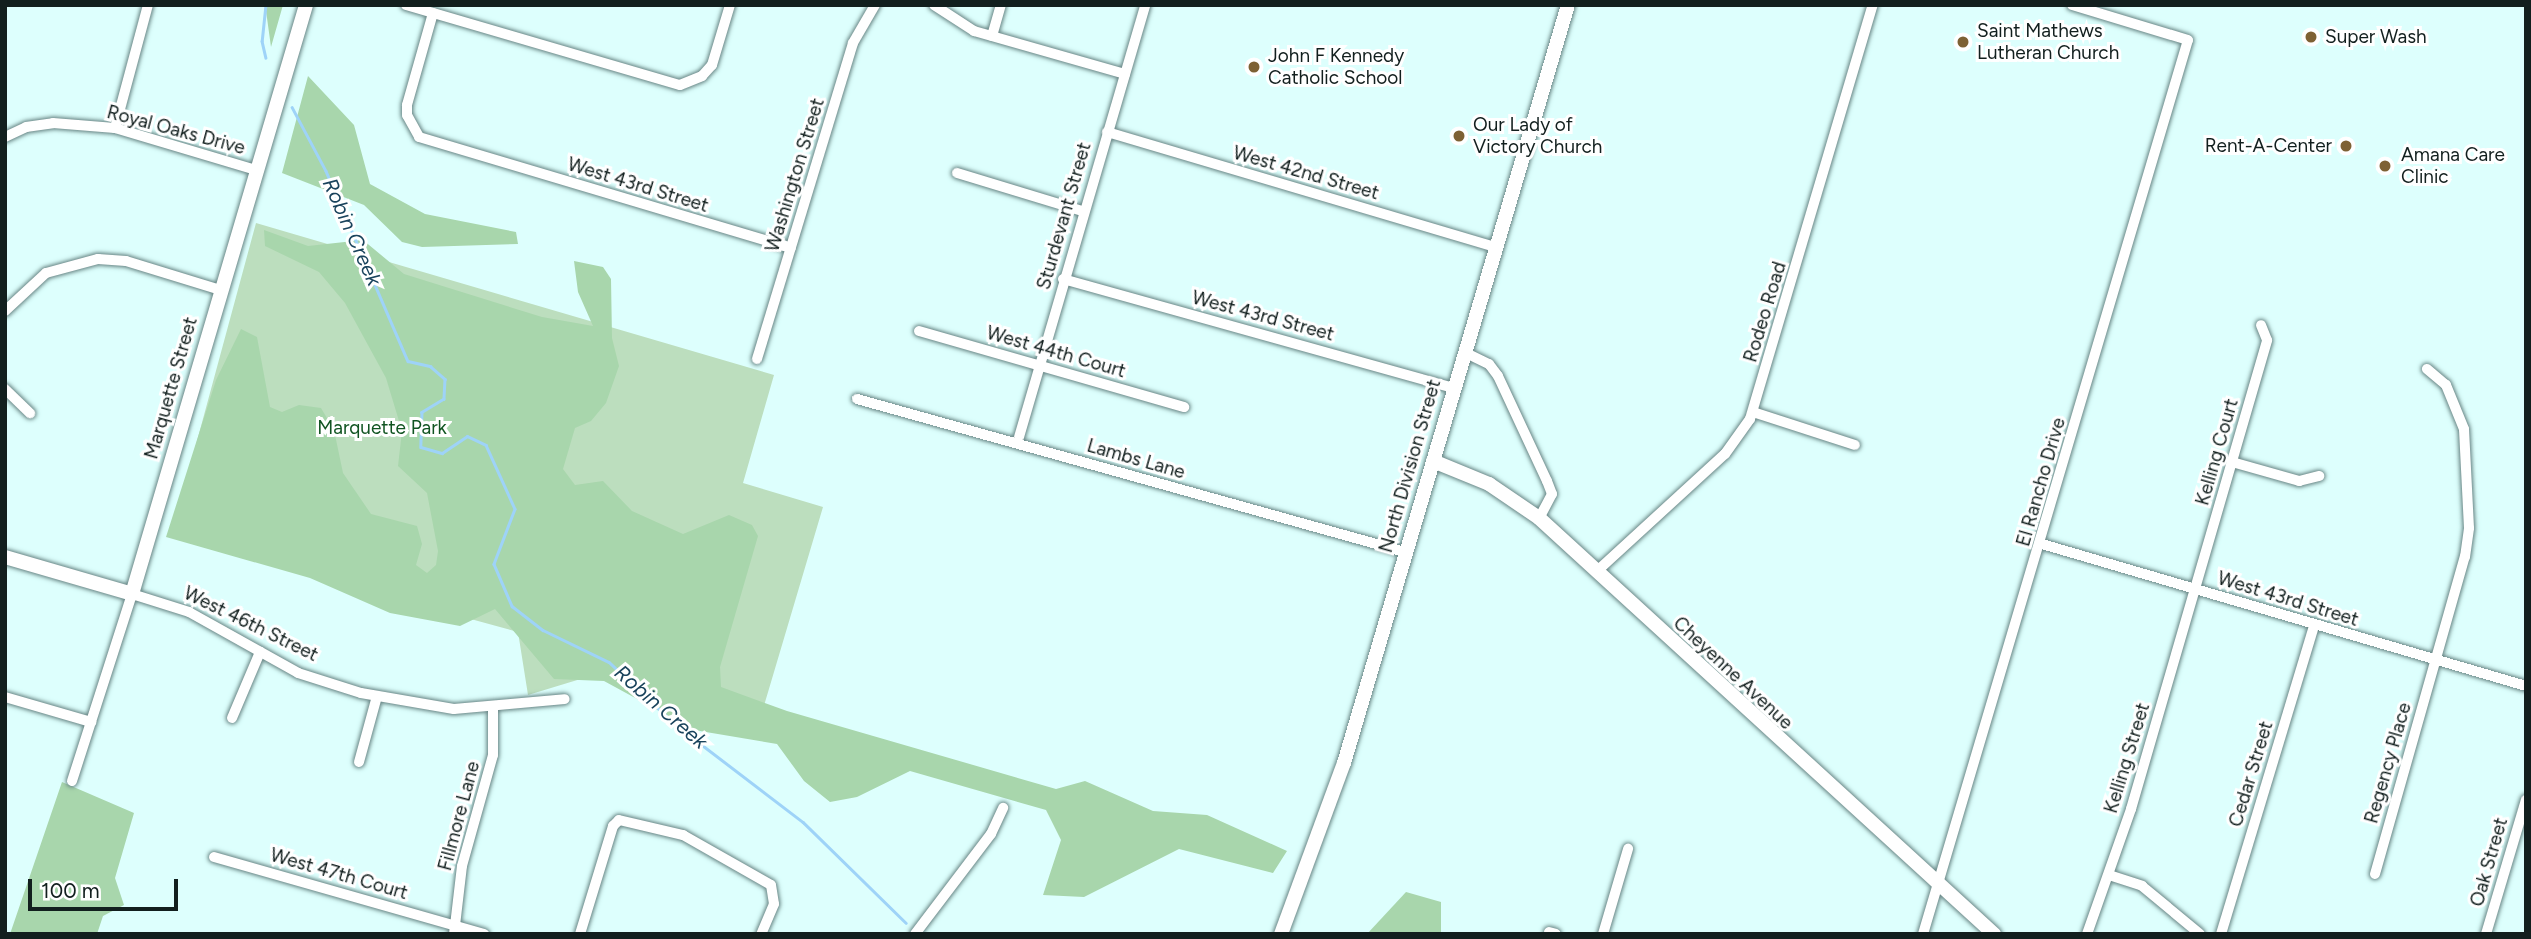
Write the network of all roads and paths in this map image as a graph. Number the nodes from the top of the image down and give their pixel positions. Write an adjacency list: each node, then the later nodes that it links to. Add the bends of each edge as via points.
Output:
1 (148, 5): 15 (street)
2 (306, 5): 18 (street, Marquette Street)
3 (406, 5): 12 (street)
4 (730, 5): 12 (street, via 712,65 693,82 680,85)
5 (875, 5): 22 (street, Washington Street, via 853,43)
6 (934, 5): 13 (street, via 974,31)
7 (1001, 5): 13 (street)
8 (1145, 5): 14 (street, Sturdevant Street)
9 (1568, 5): 21 (street, North Division Street)
10 (1874, 5): 36 (street, Rodeo Road)
11 (2071, 5): 44 (street, El Rancho Drive, via 2188,40)
12 (433, 13): 22 (street, West 43rd Street, via 407,115 419,137)
13 (992, 36): 14 (street)
14 (1125, 74): 16 (street, Sturdevant Street)
15 (115, 128): 17 (street, Royal Oaks Drive, via 53,123 26,127); 18 (street, Royal Oaks Drive)
16 (1107, 132): 20 (street, Sturdevant Street); 21 (street, West 42nd Street)
17 (5, 137)
18 (256, 170): 24 (street, Marquette Street)
19 (957, 173): 20 (street)
20 (1082, 211): 23 (street, Sturdevant Street)
21 (1495, 247): 28 (street, North Division Street)
22 (791, 248): 29 (street, Washington Street)
23 (1063, 279): 30 (street, Sturdevant Street); 32 (street, West 43rd Street)
24 (220, 290): 25 (street, via 126,261 98,259 46,273); 49 (street, Marquette Street)
25 (5, 311)
26 (2260, 325): 41 (street, Kelling Court, via 2267,340)
27 (919, 331): 30 (street, West 44th Court)
28 (1464, 352): 32 (street, North Division Street); 43 (street, via 1489,364 1498,376 1547,481 1552,494)
29 (757, 359)
30 (1039, 366): 35 (street, West 44th Court); 38 (street, Sturdevant Street)
31 (2427, 369): 52 (street, Regency Place, via 2445,384 2464,429 2468,478 2465,557)
32 (1453, 387): 40 (street, North Division Street)
33 (5, 388): 37 (street)
34 (857, 399): 45 (street, Lambs Lane)
35 (1184, 407)
36 (1753, 412): 39 (street); 47 (street, Rodeo Road, via 1725,454)
37 (30, 413)
38 (1019, 437)
39 (1855, 445)
40 (1433, 461): 43 (street, Cheyenne Avenue, via 1489,484); 45 (street, North Division Street)
41 (2232, 462): 42 (street, via 2300,481); 48 (street, Kelling Court)
42 (2319, 476)
43 (1539, 519): 47 (street, Cheyenne Avenue)
44 (2042, 544): 48 (street, West 43rd Street); 68 (street, El Rancho Drive)
45 (1405, 552): 74 (street, North Division Street, via 1345,763)
46 (5, 557): 49 (street, West 46th Street)
47 (1596, 572): 68 (street, Cheyenne Avenue)
48 (2195, 590): 50 (street, West 43rd Street); 66 (street, Kelling Street)
49 (132, 594): 51 (street, West 46th Street, via 189,612); 59 (street, Marquette Street)
50 (2314, 625): 52 (street, West 43rd Street); 80 (street, Cedar Street)
51 (260, 652): 54 (street, West 46th Street, via 298,673); 58 (street)
52 (2435, 661): 53 (street, West 43rd Street); 67 (street, Regency Place)
53 (2526, 686)
54 (377, 696): 57 (street, West 46th Street, via 454,709); 60 (street)
55 (5, 697): 59 (street)
56 (565, 699): 57 (street, West 46th Street)
57 (493, 707): 69 (street, Fillmore Lane, via 493,755 462,866)
58 (232, 718)
59 (91, 722): 61 (street, Marquette Street)
60 (359, 761)
61 (72, 780)
62 (2526, 800): 81 (street, Oak Street)
63 (1003, 808): 73 (street, via 991,834)
64 (1628, 849): 75 (street)
65 (214, 856): 69 (street, West 47th Court)
66 (2109, 874): 78 (street, Kelling Street); 79 (street, via 2142,886)
67 (2375, 874)
68 (1939, 884): 76 (street, El Rancho Drive); 77 (street, Cheyenne Avenue)
69 (454, 929): 70 (street, West 47th Court)
70 (485, 934)
71 (580, 934): 72 (street, via 613,826 620,820 683,835 771,885 774,904)
72 (761, 934)
73 (915, 934)
74 (1281, 934)
75 (1603, 934)
76 (1923, 934)
77 (1994, 934)
78 (2087, 934)
79 (2200, 934)
80 (2221, 934)
81 (2486, 934)

